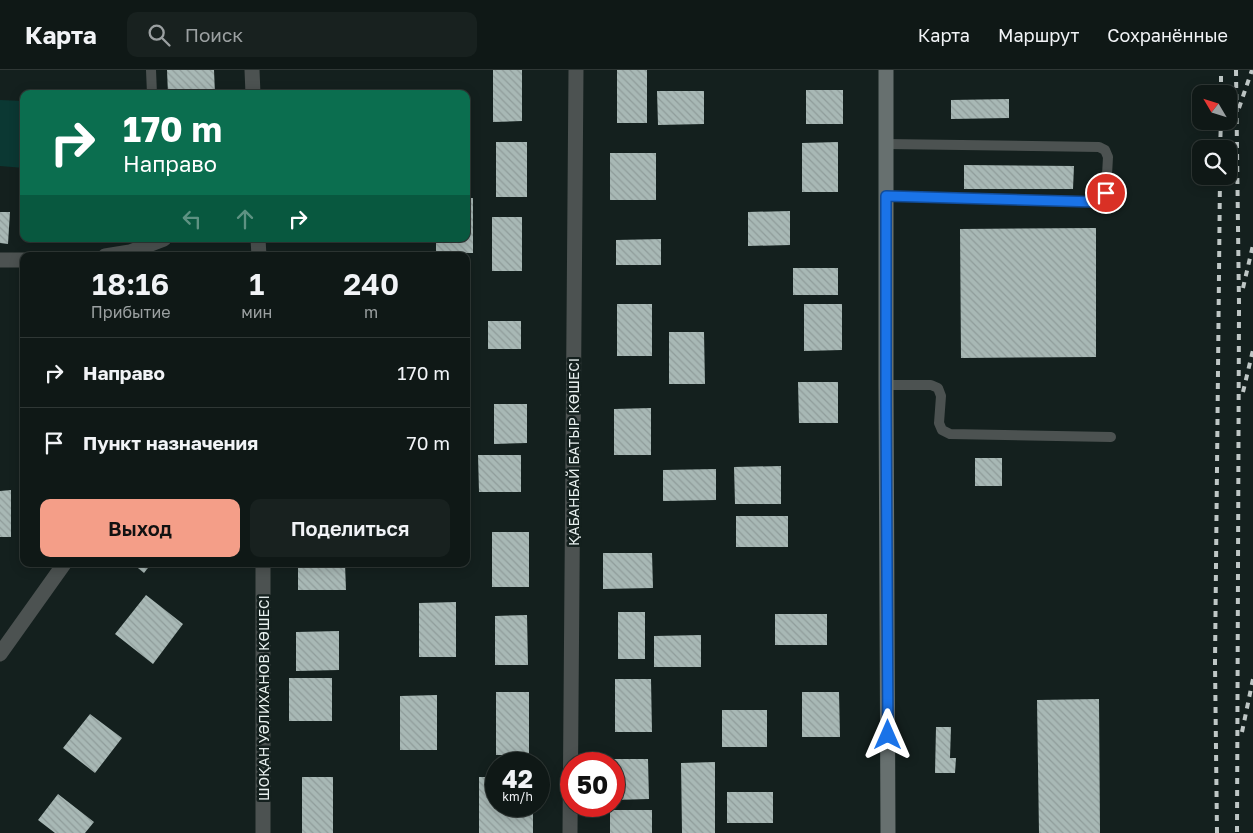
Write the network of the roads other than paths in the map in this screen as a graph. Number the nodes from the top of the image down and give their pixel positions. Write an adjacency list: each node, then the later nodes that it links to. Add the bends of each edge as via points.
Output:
1 (151, 70): 5 (lane)
2 (252, 70): 6 (street)
3 (576, 70): 19 (street, ҚАБАНБАЙ БАТЫР КӨШЕСІ)
4 (886, 70): 7 (main road)
5 (152, 90)
6 (253, 90)
7 (886, 144): 8 (main road); 8 (lane, via 1099,146 1108,157 1106,193 1097,202)
8 (886, 196): 13 (main road)
9 (156, 242): 10 (street)
10 (130, 252)
11 (0, 260): 12 (street)
12 (20, 260)
13 (886, 385): 14 (lane, via 931,385 938,388 942,396 940,423 942,430 950,434); 20 (main road)
14 (1111, 436)
15 (62, 567): 17 (street)
16 (263, 567): 18 (street, ШОҚАН УӘЛИХАНОВ КӨШЕСІ)
17 (0, 654)
18 (263, 833)
19 (570, 833)
20 (888, 833)

